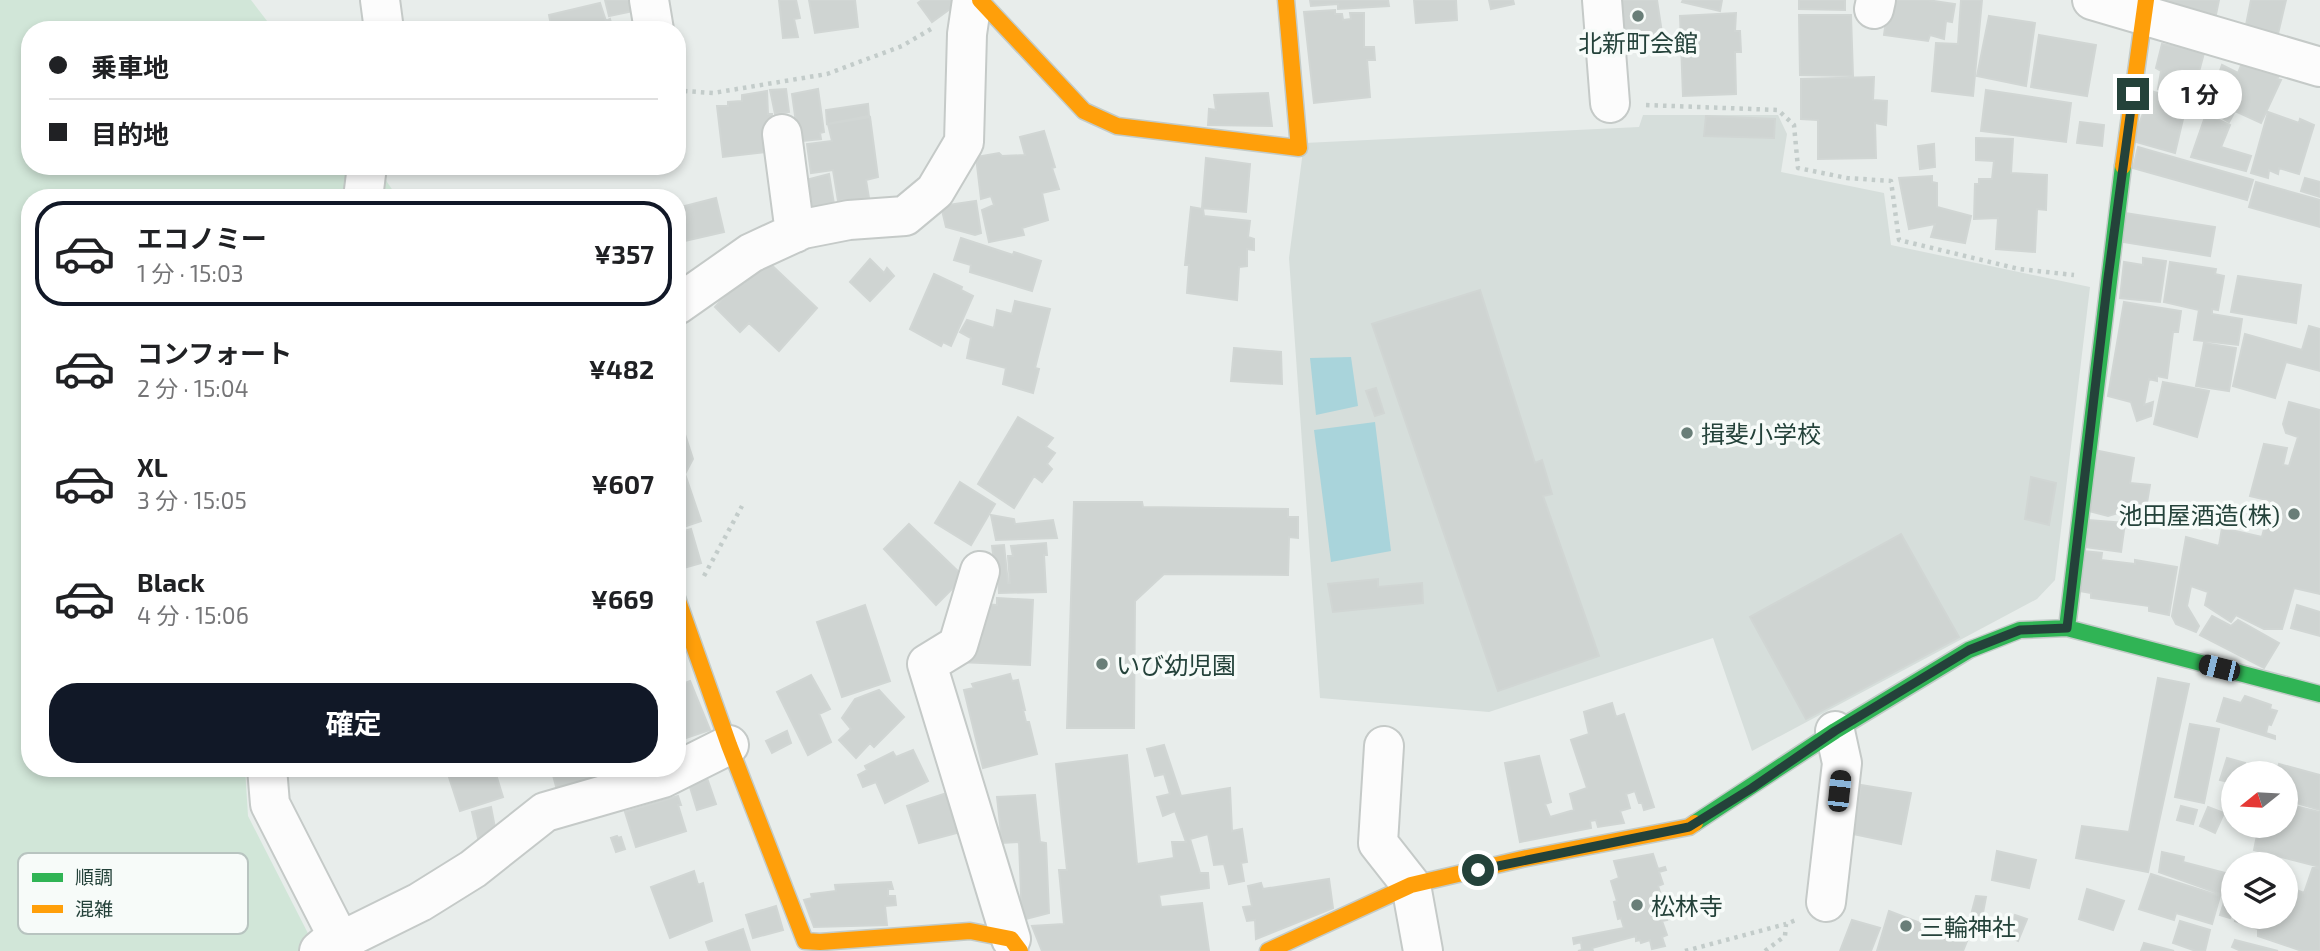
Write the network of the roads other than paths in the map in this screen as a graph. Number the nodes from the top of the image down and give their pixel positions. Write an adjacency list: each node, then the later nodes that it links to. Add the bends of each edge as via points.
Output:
1 (380, 0): 8 (street)
2 (649, 0): 9 (street)
3 (1286, 0): 6 (street, via 1299,148 1117,126 1084,111)
4 (1602, 0): 11 (street)
5 (2092, 0): 7 (street)
6 (974, 2): 13 (street, via 967,34 964,142 936,191 905,216 849,220)
7 (2144, 8): 10 (street); 17 (street)
8 (383, 21)
9 (652, 21)
10 (2320, 67)
11 (1610, 103)
12 (782, 134): 13 (street)
13 (795, 233): 14 (street, via 751,253)
14 (686, 299)
15 (980, 571): 27 (street, via 958,645 927,664)
16 (686, 622): 20 (street)
17 (2067, 628): 18 (street); 19 (street, via 2020,630 1969,650)
18 (2320, 694)
19 (1835, 731): 25 (street, via 1689,827); 26 (street, via 1842,763)
20 (729, 745): 22 (street); 27 (street, via 805,941 970,930)
21 (1384, 746): 25 (street, via 1378,843)
22 (686, 766)
23 (268, 777): 28 (street, via 270,804)
24 (665, 777): 28 (street, via 545,812 462,875)
25 (1411, 886): 29 (street); 30 (street)
26 (1826, 902)
27 (1016, 945)
28 (335, 948)
29 (1268, 951)
30 (1423, 951)

